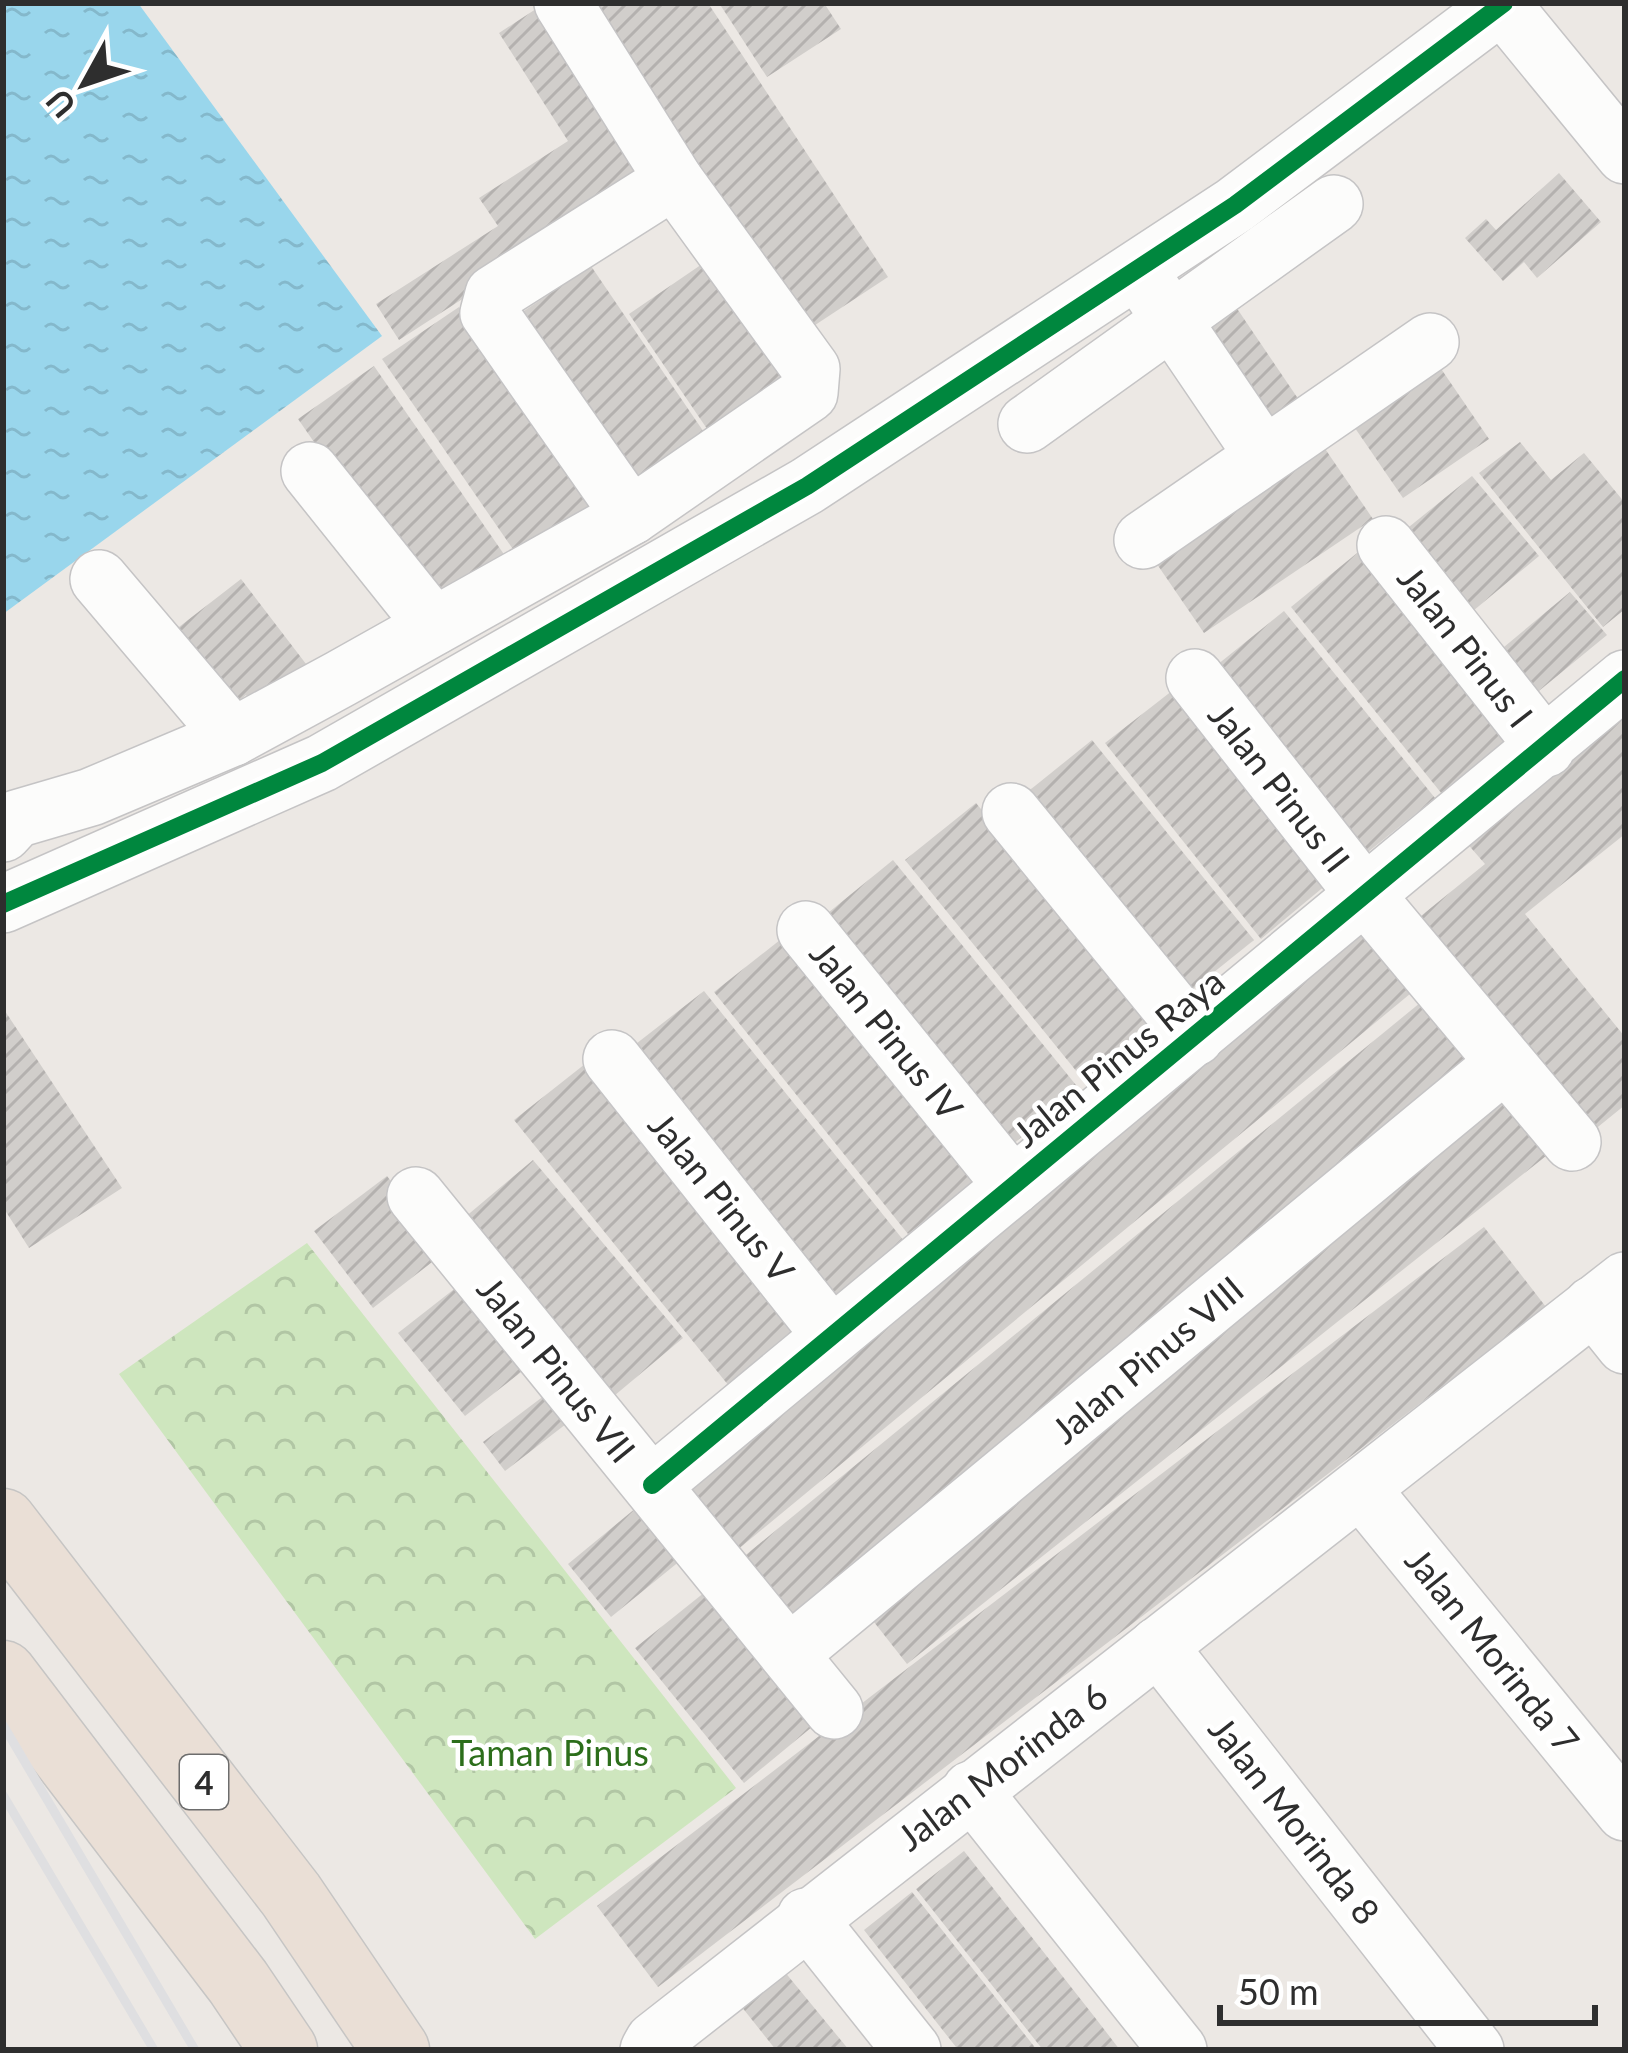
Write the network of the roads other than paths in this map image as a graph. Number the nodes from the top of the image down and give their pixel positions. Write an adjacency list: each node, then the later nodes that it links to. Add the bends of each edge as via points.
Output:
1 (563, 3): 4 (street)
2 (1503, 4): 3 (street); 6 (street)
3 (1625, 155)
4 (674, 180): 12 (street, via 811,369 813,386); 12 (street, via 488,303)
5 (1334, 204): 7 (street)
6 (1138, 271): 7 (street); 24 (street, via 807,486 322,764)
7 (1172, 320): 9 (street); 10 (street)
8 (1430, 341): 10 (street)
9 (1027, 424)
10 (1264, 456): 13 (street)
11 (310, 471): 16 (street)
12 (631, 516): 16 (street)
13 (1143, 540)
14 (1386, 545): 20 (street, Jalan Pinus I)
15 (100, 579): 19 (street)
16 (434, 626): 19 (street)
17 (1195, 678): 23 (street, Jalan Pinus II)
18 (1625, 679): 20 (street, Jalan Pinus Raya)
19 (232, 737): 22 (street, via 92,797 16,819)
20 (1546, 748): 23 (street, Jalan Pinus Raya)
21 (1011, 812): 26 (street)
22 (3, 832)
23 (1366, 896): 26 (street, Jalan Pinus Raya); 28 (street)
24 (3, 904)
25 (806, 930): 30 (street, Jalan Pinus IV)
26 (1195, 1037): 30 (street, Jalan Pinus Raya)
27 (612, 1059): 33 (street, Jalan Pinus V)
28 (1505, 1063): 29 (street); 38 (street, Jalan Pinus VIII)
29 (1572, 1142)
30 (1013, 1186): 33 (street, Jalan Pinus Raya)
31 (416, 1196): 34 (street, Jalan Pinus VII)
32 (1615, 1311): 35 (street, Jalan Morinda 6)
33 (831, 1334): 34 (street, Jalan Pinus Raya)
34 (652, 1485): 38 (street, Jalan Pinus VII)
35 (1360, 1489): 37 (street, Jalan Morinda 6); 42 (street, Jalan Morinda 7)
36 (3, 1522): 45 (highway, 4, via 291,1895)
37 (1158, 1646): 41 (street, Jalan Morinda 6); 49 (street, Jalan Morinda 8)
38 (789, 1654): 40 (street, Jalan Pinus VII)
39 (3, 1674): 44 (highway)
40 (834, 1710)
41 (971, 1790): 43 (street, Jalan Morinda 6); 48 (street)
42 (1625, 1812)
43 (806, 1917): 46 (street, Jalan Morinda 6); 47 (street)
44 (284, 2050)
45 (397, 2050)
46 (649, 2050)
47 (912, 2050)
48 (1178, 2050)
49 (1475, 2050)

